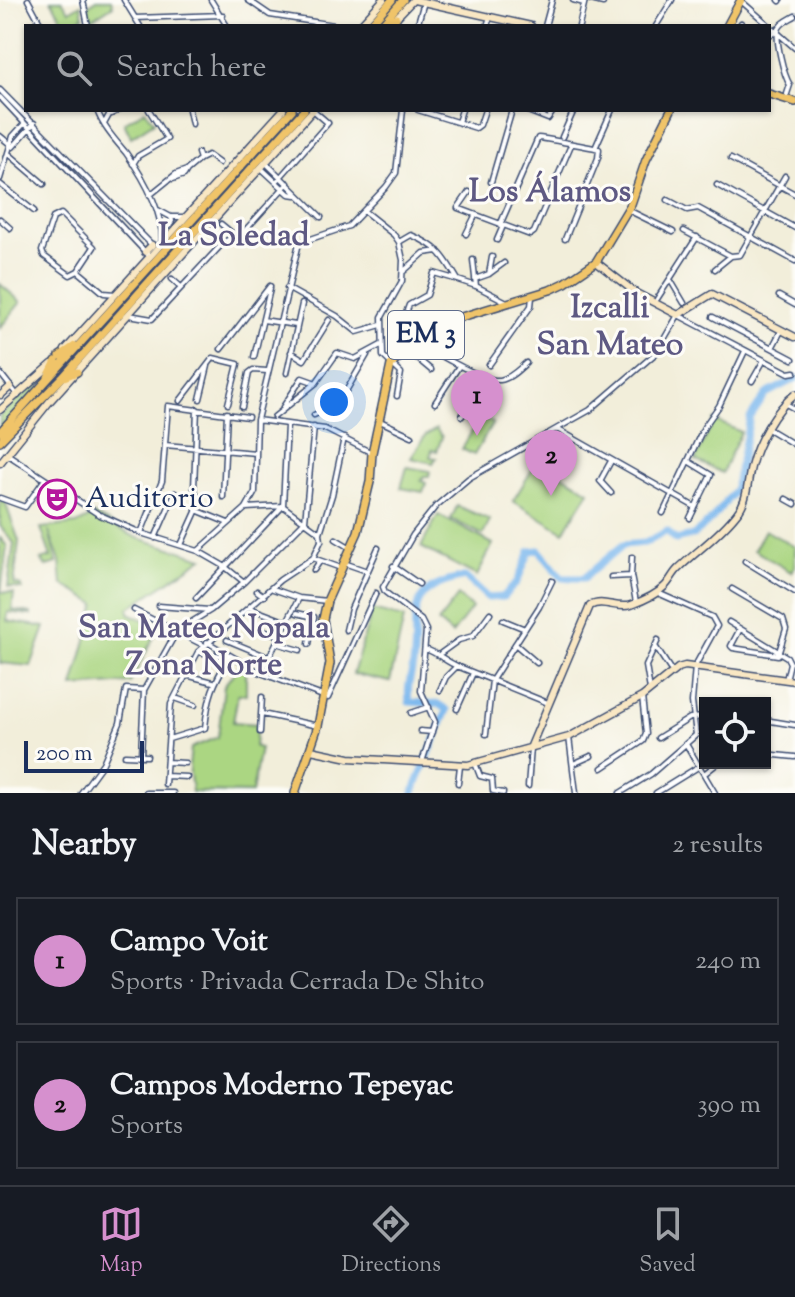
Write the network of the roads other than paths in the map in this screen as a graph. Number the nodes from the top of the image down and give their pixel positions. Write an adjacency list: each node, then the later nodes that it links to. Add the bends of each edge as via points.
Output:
1 (28, 0): 23 (street)
2 (83, 0): 24 (street)
3 (124, 0): 21 (street)
4 (213, 0): 18 (street)
5 (248, 0): 27 (street, via 270,15)
6 (383, 0): 28 (street)
7 (392, 0): 29 (main road)
8 (403, 0): 30 (main road)
9 (413, 0): 15 (street); 22 (street)
10 (552, 0): 36 (street)
11 (573, 0): 16 (street)
12 (591, 0): 17 (street)
13 (672, 0): 38 (street)
14 (740, 0): 39 (main road); 40 (street)
15 (424, 2): 20 (street); 33 (street)
16 (584, 2): 37 (street)
17 (603, 3)
18 (222, 15): 21 (street); 26 (street)
19 (795, 16): 42 (street)
20 (490, 17): 34 (street); 35 (street)
21 (135, 18): 25 (street)
22 (396, 18): 31 (main road); 32 (street)
23 (41, 24)
24 (88, 24)
25 (139, 24)
26 (227, 24)
27 (327, 24)
28 (361, 24)
29 (371, 24)
30 (382, 24)
31 (384, 24)
32 (390, 24)
33 (418, 24)
34 (488, 24)
35 (522, 24)
36 (546, 24)
37 (579, 24)
38 (657, 24)
39 (728, 24)
40 (768, 24)
41 (771, 27): 42 (street)
42 (777, 32): 43 (street); 44 (street); 45 (street)
43 (771, 34)
44 (795, 48)
45 (792, 86): 47 (street)
46 (0, 90): 73 (street)
47 (787, 94)
48 (771, 95): 50 (main road)
49 (0, 97): 77 (street)
50 (795, 102)
51 (98, 112): 71 (street); 75 (street)
52 (115, 112): 71 (street)
53 (150, 112): 88 (street, via 167,139)
54 (190, 112): 76 (street)
55 (281, 112): 82 (street)
56 (290, 112): 81 (main road)
57 (302, 112): 78 (main road)
58 (311, 112): 83 (street)
59 (315, 112): 94 (street, via 328,123)
60 (403, 112): 111 (street, via 396,173)
61 (425, 112): 74 (street)
62 (461, 112): 74 (street)
63 (484, 112): 74 (street, via 478,127)
64 (511, 112): 97 (street)
65 (530, 112): 72 (street)
66 (532, 112): 67 (street, via 548,119)
67 (553, 112)
68 (573, 112): 80 (street)
69 (611, 112): 85 (street)
70 (670, 112): 109 (main road, EM 3)
71 (109, 115): 75 (street)
72 (527, 119)
73 (32, 120): 77 (street); 133 (street)
74 (458, 122)
75 (104, 124): 87 (street)
76 (192, 124)
77 (27, 126): 86 (street, via 13,136); 135 (street)
78 (288, 128): 83 (main road); 198 (main road)
79 (0, 136): 86 (street)
80 (562, 137)
81 (265, 139): 82 (main road); 173 (main road)
82 (254, 143): 113 (street)
83 (282, 144): 92 (street)
84 (571, 145): 85 (street); 120 (street, via 534,232); 120 (street, via 541,137 536,141)
85 (596, 146): 130 (street, via 598,158)
86 (11, 149): 95 (street); 99 (street)
87 (128, 156): 88 (street); 91 (street)
88 (138, 156): 91 (street)
89 (731, 159): 101 (street)
90 (219, 163): 105 (street, via 199,156)
91 (133, 164): 105 (street)
92 (263, 166): 94 (street); 96 (street); 163 (street)
93 (785, 176): 101 (street)
94 (280, 177): 96 (street); 98 (street)
95 (0, 179): 110 (street)
96 (276, 182): 102 (street)
97 (491, 182)
98 (288, 183): 102 (street); 106 (street)
99 (44, 184)
100 (717, 185): 112 (street)
101 (780, 186): 104 (street); 112 (street)
102 (283, 189): 106 (street); 129 (street)
103 (469, 192): 114 (street, via 458,208)
104 (795, 194)
105 (150, 195): 108 (street)
106 (296, 195): 116 (street)
107 (668, 200): 127 (street, via 687,210 698,208)
108 (158, 210): 115 (street); 118 (street)
109 (628, 210): 124 (street); 140 (main road, EM 3)
110 (34, 211)
111 (364, 211): 132 (street); 152 (street, via 349,226 299,243)
112 (766, 212): 122 (street); 127 (street)
113 (187, 216): 115 (street); 133 (street)
114 (475, 216): 120 (street); 126 (street)
115 (171, 217): 118 (street, via 169,226)
116 (321, 217)
117 (0, 219): 121 (street)
118 (161, 224): 133 (street)
119 (221, 224): 129 (street)
120 (502, 226): 131 (street)
121 (10, 228)
122 (795, 228)
123 (684, 231): 128 (street)
124 (673, 232)
125 (255, 233): 129 (street)
126 (466, 234)
127 (752, 236): 136 (street, via 740,255); 139 (street)
128 (697, 237): 136 (street); 149 (street)
129 (238, 238): 151 (street, via 225,241)
130 (565, 239)
131 (497, 240)
132 (399, 242): 134 (street, via 411,235); 144 (street)
133 (157, 246): 135 (street)
134 (440, 251): 144 (street, via 424,253); 148 (street)
135 (148, 254): 154 (street)
136 (731, 256): 142 (street)
137 (492, 257): 145 (street)
138 (473, 260): 147 (street)
139 (795, 261)
140 (596, 262): 155 (main road, EM 3, via 565,283); 164 (street, via 636,293)
141 (504, 263): 145 (street)
142 (715, 269)
143 (78, 271): 143 (street, via 94,247 65,216 56,215 43,253 67,274); 153 (street)
144 (404, 271): 170 (street)
145 (489, 274): 147 (street)
146 (172, 279): 151 (street)
147 (475, 279): 150 (street)
148 (458, 280): 150 (street); 174 (street, via 434,273 427,295 409,305 404,314)
149 (670, 280): 157 (street); 159 (street)
150 (476, 286): 158 (street)
151 (181, 287): 163 (street, via 152,319)
152 (287, 288): 168 (street); 170 (street, via 357,332)
153 (104, 293): 154 (street); 161 (street)
154 (116, 294): 161 (street)
155 (531, 295): 158 (main road, EM 3); 189 (street, via 531,306)
156 (779, 296): 162 (street)
157 (657, 299)
158 (507, 302): 174 (main road, EM 3, via 458,318)
159 (684, 303)
160 (302, 304): 169 (street)
161 (106, 305): 183 (street)
162 (795, 305)
163 (127, 315): 193 (street)
164 (678, 315): 171 (street, via 712,294); 179 (street); 229 (street, via 656,353 590,410)
165 (713, 317): 176 (street)
166 (263, 320): 168 (street); 177 (street, via 270,286); 182 (street)
167 (329, 320): 180 (street, via 304,360)
168 (280, 323): 169 (street); 192 (street)
169 (296, 325): 180 (street)
170 (381, 325): 175 (street)
171 (781, 331): 172 (street); 176 (street)
172 (795, 337)
173 (87, 338): 183 (main road); 203 (main road)
174 (418, 340): 178 (main road, EM 3); 190 (street)
175 (381, 345): 181 (street); 188 (street)
176 (772, 348): 184 (street)
177 (221, 349)
178 (405, 349): 188 (main road, EM 3); 191 (street)
179 (745, 351): 185 (street); 243 (street)
180 (291, 352): 196 (street)
181 (368, 353): 201 (street, via 355,359 337,353); 221 (street, via 342,398)
182 (254, 357)
183 (58, 358): 203 (main road); 209 (street)
184 (793, 359)
185 (764, 360): 194 (street); 199 (street)
186 (526, 363): 197 (street, via 505,380)
187 (208, 364): 200 (street, via 213,358 235,362); 210 (street); 211 (street)
188 (391, 365): 208 (street, via 401,373); 226 (main road, EM 3)
189 (489, 365)
190 (459, 366): 197 (street); 212 (street)
191 (431, 370)
192 (267, 371): 204 (street, via 253,370); 225 (street)
193 (77, 372): 198 (main road); 206 (street)
194 (795, 372)
195 (0, 373): 205 (street)
196 (287, 373)
197 (482, 378): 222 (street)
198 (60, 380): 206 (main road); 234 (main road)
199 (752, 381)
200 (234, 383): 204 (street); 214 (street)
201 (316, 383): 220 (street); 220 (street, via 302,378)
202 (0, 385): 205 (street)
203 (43, 386): 231 (main road)
204 (246, 386): 215 (street)
205 (5, 391): 209 (street); 216 (street)
206 (57, 394): 241 (street)
207 (795, 394): 213 (street)
208 (397, 396)
209 (18, 397): 216 (street)
210 (200, 399)
211 (180, 401)
212 (435, 403)
213 (784, 403): 218 (street); 230 (street)
214 (228, 404)
215 (242, 407)
216 (2, 409)
217 (197, 409): 219 (street); 235 (street, via 166,405); 237 (street)
218 (795, 409)
219 (227, 413): 223 (street); 238 (street)
220 (280, 413): 224 (street)
221 (314, 415)
222 (462, 416)
223 (248, 417)
224 (274, 417)
225 (257, 420): 227 (street); 239 (street)
226 (380, 421): 232 (street); 240 (main road, EM 3)
227 (287, 425): 228 (street); 253 (street)
228 (314, 427): 233 (street); 259 (street)
229 (557, 429): 242 (street); 275 (street, via 469,478 436,506)
230 (768, 429): 236 (street); 288 (street, via 738,513)
231 (0, 432)
232 (412, 436)
233 (344, 438): 240 (street); 262 (street)
234 (0, 441)
235 (165, 445): 237 (street); 261 (street, via 162,481)
236 (795, 445)
237 (195, 448): 238 (street); 256 (street, via 194,488 200,503)
238 (226, 451): 239 (street); 249 (street)
239 (256, 453): 255 (street, via 255,492)
240 (372, 453): 266 (main road, EM 3, via 370,482)
241 (7, 454): 244 (street); 245 (street)
242 (611, 461): 247 (street, via 600,481); 248 (street)
243 (688, 461): 248 (street); 254 (street, via 711,475)
244 (0, 463)
245 (45, 479): 250 (street, via 25,507); 261 (street, via 98,514)
246 (175, 493): 263 (street)
247 (611, 493)
248 (672, 495): 254 (street); 257 (street)
249 (223, 497)
250 (0, 498)
251 (786, 499): 252 (street)
252 (795, 504)
253 (283, 506): 255 (street); 259 (street); 273 (street)
254 (695, 507): 258 (street)
255 (246, 508): 260 (street)
256 (196, 510): 260 (street); 265 (street)
257 (663, 513)
258 (690, 518)
259 (305, 521): 262 (street); 281 (street)
260 (229, 523): 268 (street)
261 (141, 533): 263 (street)
262 (320, 533): 270 (street)
263 (155, 538): 265 (street)
264 (336, 539): 266 (street)
265 (181, 545): 268 (street)
266 (351, 548): 274 (main road, EM 3)
267 (378, 548): 277 (street)
268 (198, 551): 273 (street)
269 (632, 557): 278 (street)
270 (313, 558): 271 (street); 283 (street)
271 (320, 561): 274 (street); 276 (street)
272 (745, 561): 286 (street)
273 (224, 566): 281 (street); 290 (street)
274 (343, 566): 277 (street); 292 (main road, EM 3)
275 (393, 566): 282 (street); 317 (street, via 383,587 421,620)
276 (314, 570)
277 (367, 571): 307 (street)
278 (631, 576): 279 (street); 293 (street)
279 (611, 577)
280 (552, 581): 305 (street)
281 (244, 582): 297 (street)
282 (419, 584)
283 (273, 589): 289 (street); 291 (street)
284 (732, 589): 320 (street, via 783,619 786,629)
285 (257, 591): 289 (street)
286 (795, 592)
287 (376, 593): 340 (street, via 330,698)
288 (657, 593): 293 (street); 327 (street, via 717,622)
289 (264, 596): 295 (street)
290 (196, 598)
291 (299, 598): 292 (street); 302 (street)
292 (327, 601): 300 (main road, EM 3)
293 (636, 602): 343 (street, via 590,606)
294 (159, 606): 297 (street)
295 (250, 608): 302 (street); 313 (street)
296 (134, 610): 308 (street)
297 (211, 610): 308 (street)
298 (297, 613): 300 (street)
299 (490, 613): 321 (street, via 473,636)
300 (319, 618): 314 (street); 340 (main road, EM 3, via 330,655)
301 (503, 620): 305 (street)
302 (287, 622): 309 (street)
303 (729, 622): 306 (street)
304 (261, 629): 309 (street)
305 (525, 629): 315 (street)
306 (740, 629): 320 (street); 320 (street, via 733,648)
307 (346, 630)
308 (177, 631): 313 (street); 336 (street)
309 (280, 636): 312 (street)
310 (227, 640): 322 (street)
311 (658, 640): 316 (street)
312 (276, 643): 318 (street); 322 (street)
313 (205, 644): 319 (street); 323 (street)
314 (309, 644)
315 (515, 644): 325 (street); 332 (street)
316 (655, 646): 328 (street); 338 (street, via 646,666)
317 (425, 649): 321 (street); 345 (street, via 421,691)
318 (300, 650)
319 (198, 652): 323 (street); 331 (street)
320 (779, 653): 333 (street, via 789,659)
321 (440, 654): 326 (street)
322 (269, 656): 324 (street); 329 (street)
323 (230, 657): 329 (street); 335 (street)
324 (280, 658)
325 (537, 663)
326 (457, 666): 330 (street); 337 (street)
327 (695, 666): 333 (street); 338 (street, via 678,668); 349 (street)
328 (670, 669)
329 (261, 673): 340 (street)
330 (473, 673): 332 (street); 346 (street)
331 (186, 675): 335 (street); 342 (street)
332 (492, 680): 343 (street); 357 (street)
333 (786, 680): 334 (street)
334 (795, 681)
335 (213, 682): 360 (street, via 205,728)
336 (144, 690): 364 (street, via 144,756); 388 (street, via 126,689 120,723 103,763)
337 (440, 690)
338 (651, 691): 341 (street)
339 (262, 697): 348 (street)
340 (323, 697): 353 (main road, EM 3)
341 (642, 697): 358 (street); 377 (street, via 643,741)
342 (175, 698): 344 (street); 360 (street)
343 (548, 703): 362 (street)
344 (195, 705)
345 (428, 706): 347 (street); 356 (street, via 435,722)
346 (457, 709)
347 (411, 713)
348 (262, 714): 353 (street); 355 (street)
349 (694, 717): 350 (street); 359 (street); 361 (street, via 696,735)
350 (699, 717)
351 (771, 721): 352 (street)
352 (795, 725)
353 (318, 726): 363 (main road, EM 3)
354 (420, 731): 356 (street)
355 (260, 732)
356 (432, 732): 371 (street)
357 (486, 734)
358 (569, 737): 362 (street); 372 (street)
359 (658, 738)
360 (169, 739): 368 (street)
361 (686, 744): 375 (street); 394 (street)
362 (531, 746): 370 (street); 376 (street)
363 (311, 750): 371 (street); 391 (main road, EM 3)
364 (125, 755)
365 (771, 755): 367 (street)
366 (591, 756): 372 (street)
367 (795, 757)
368 (167, 762): 369 (street); 381 (street)
369 (185, 763)
370 (475, 763): 373 (street); 392 (street, via 480,776 492,779 493,791)
371 (423, 764): 373 (street)
372 (573, 764): 393 (street)
373 (460, 766): 383 (street)
374 (522, 766): 376 (street)
375 (699, 766): 395 (street)
376 (530, 768): 385 (street)
377 (602, 768)
378 (701, 769): 380 (street)
379 (711, 769): 380 (street)
380 (704, 775): 387 (street)
381 (166, 776): 382 (street); 384 (street)
382 (187, 777)
383 (458, 783)
384 (165, 784)
385 (528, 786)
386 (156, 792): 389 (street); 390 (street)
387 (713, 792)
388 (81, 793)
389 (146, 793)
390 (173, 793)
391 (295, 793)
392 (503, 793)
393 (576, 793)
394 (620, 793)
395 (656, 793)

